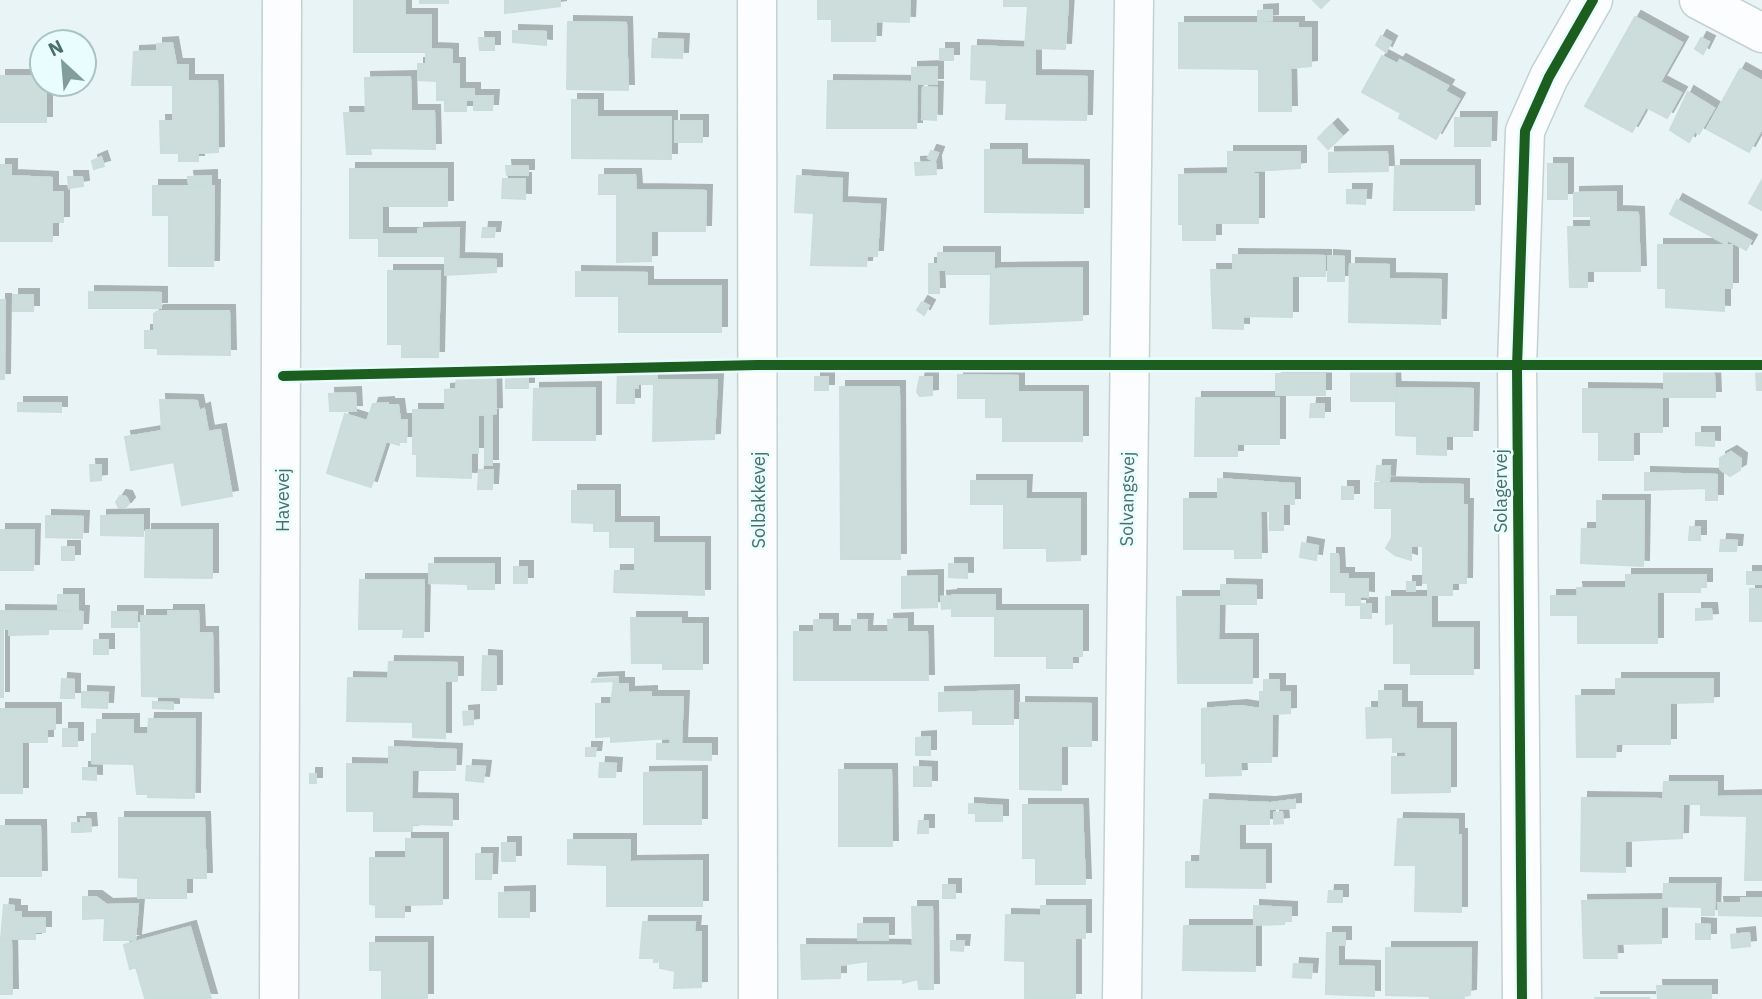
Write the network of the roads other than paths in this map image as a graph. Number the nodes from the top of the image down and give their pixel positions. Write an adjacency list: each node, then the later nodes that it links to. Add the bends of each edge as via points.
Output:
1 (282, 0): 7 (street, Havevej)
2 (757, 0): 8 (street, Solbakkevej)
3 (1134, 0): 9 (street, Solvangsvej)
4 (1593, 0): 10 (street, Solagervej, via 1549,77 1525,131 1517,367)
5 (1699, 0): 6 (street)
6 (1762, 33)
7 (279, 999)
8 (758, 999)
9 (1122, 999)
10 (1522, 999)

